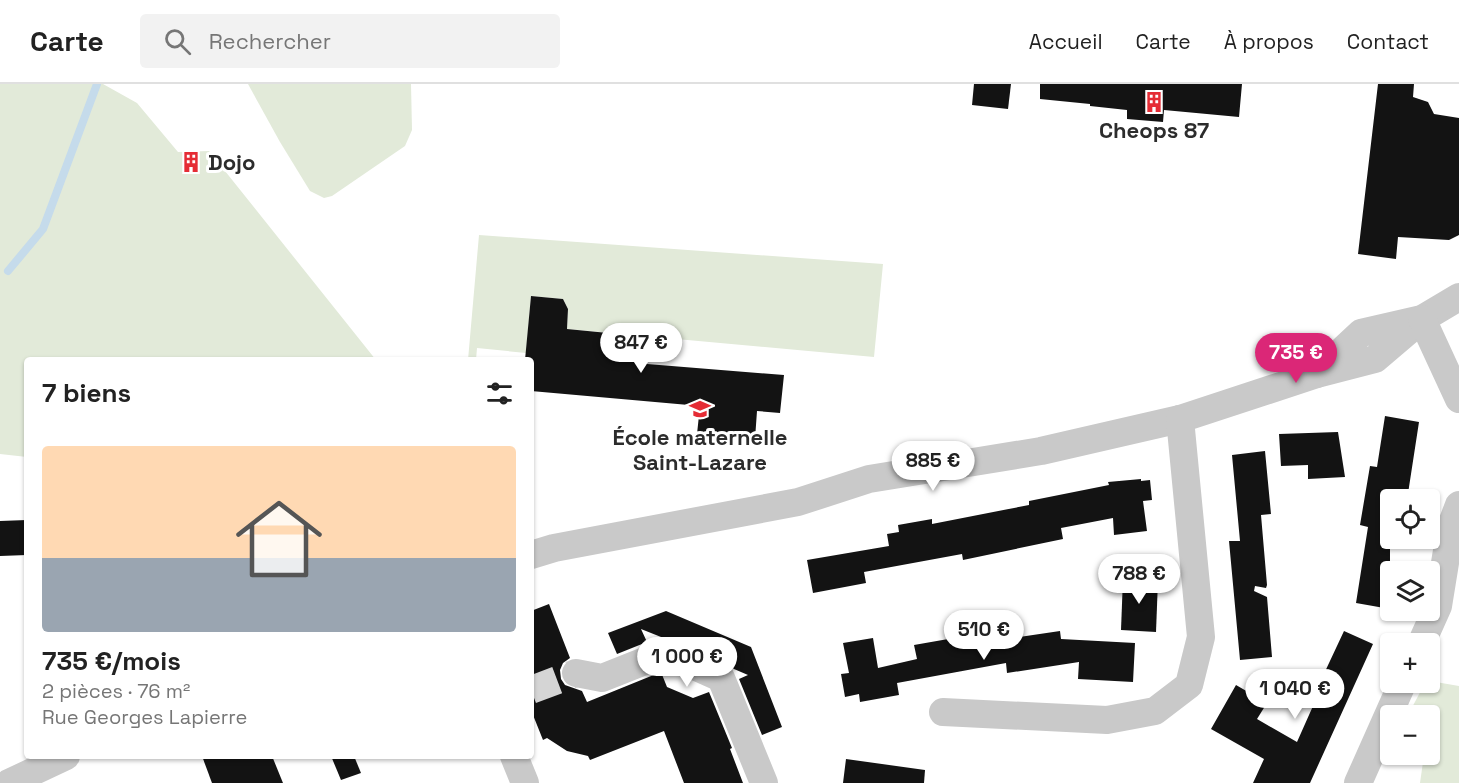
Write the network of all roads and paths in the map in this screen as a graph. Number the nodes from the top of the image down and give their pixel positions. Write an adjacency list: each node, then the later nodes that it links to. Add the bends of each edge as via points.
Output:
1 (1459, 297): 2 (street)
2 (1422, 320): 3 (street); 4 (street, via 1361,333 1317,374)
3 (1459, 399)
4 (1180, 419): 6 (street, via 1041,451 869,479 798,502); 10 (street, via 1201,637 1189,685 1155,711 1107,720)
5 (1459, 505): 7 (street, via 1451,526 1438,606)
6 (534, 554)
7 (1426, 633)
8 (576, 673): 15 (street, via 602,678 665,653 721,678)
9 (1398, 693): 16 (street)
10 (943, 712)
11 (60, 759): 13 (street)
12 (515, 759): 14 (street)
13 (9, 783)
14 (525, 783)
15 (764, 783)
16 (1358, 783)

